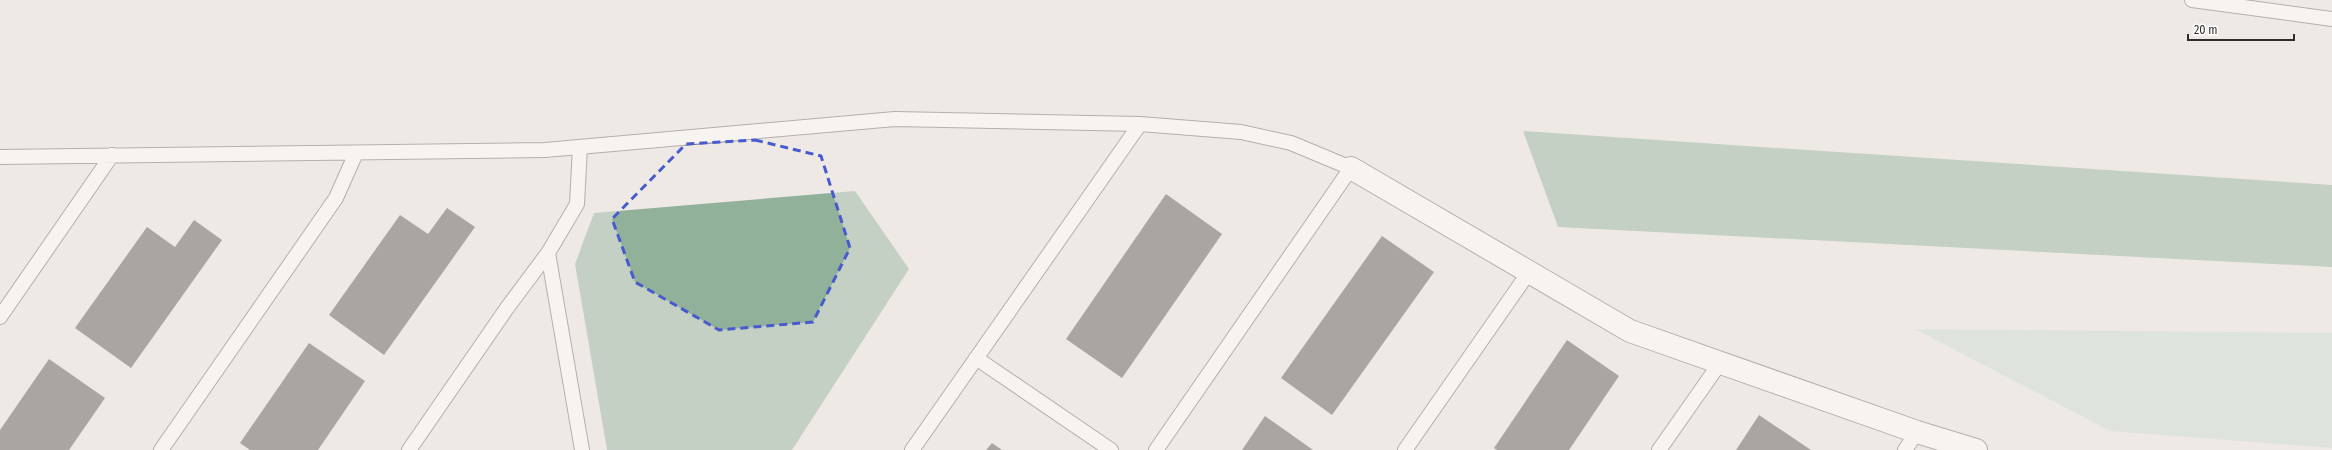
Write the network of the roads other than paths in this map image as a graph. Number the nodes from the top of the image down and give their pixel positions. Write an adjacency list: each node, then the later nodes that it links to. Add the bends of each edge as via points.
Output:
1 (2192, 0): 2 (lane)
2 (2332, 19)
3 (1140, 124): 4 (lane, via 895,119); 8 (lane, via 1241,132 1291,143); 12 (lane)
4 (580, 147): 5 (lane, via 545,150); 9 (lane, via 577,204)
5 (356, 153): 6 (lane); 15 (lane, via 336,198)
6 (112, 155): 7 (lane); 11 (lane)
7 (0, 157)
8 (1351, 168): 10 (street); 20 (lane)
9 (548, 253): 16 (lane); 17 (lane)
10 (1529, 272): 13 (street, via 1630,331); 21 (lane)
11 (0, 317)
12 (976, 358): 18 (lane); 19 (lane)
13 (1720, 363): 14 (street); 22 (lane)
14 (1911, 441): 23 (street)
15 (161, 450)
16 (409, 450)
17 (582, 450)
18 (912, 450)
19 (1111, 450)
20 (1156, 450)
21 (1406, 450)
22 (1660, 450)
23 (1976, 450)

